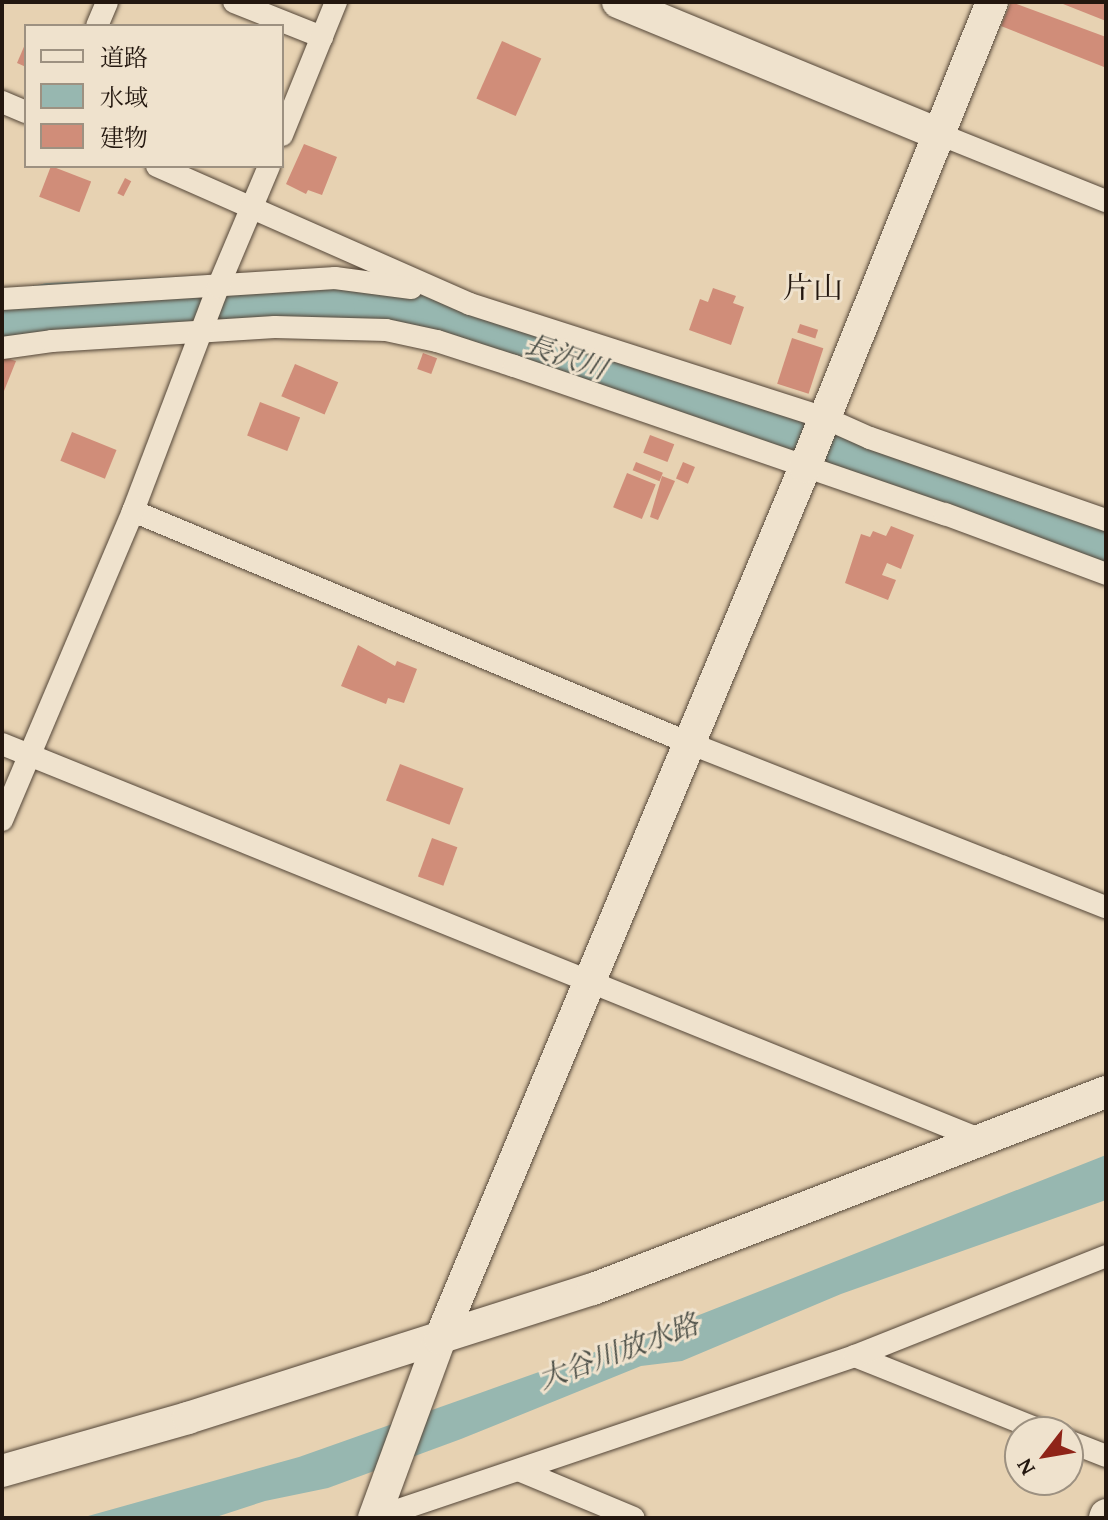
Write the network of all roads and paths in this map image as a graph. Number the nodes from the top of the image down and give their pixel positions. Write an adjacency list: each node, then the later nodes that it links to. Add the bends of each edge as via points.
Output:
1 (107, 2): 6 (street)
2 (234, 2): 7 (street)
3 (336, 2): 7 (street)
4 (618, 2): 11 (street)
5 (992, 2): 11 (street)
6 (98, 24)
7 (322, 37): 9 (street)
8 (2, 102): 10 (street)
9 (287, 107)
10 (24, 111)
11 (939, 134): 14 (street); 21 (street)
12 (162, 168): 15 (street)
13 (268, 168): 15 (street)
14 (1106, 201)
15 (253, 206): 16 (street); 18 (street)
16 (218, 287): 17 (street); 18 (street, via 335,278 408,287); 19 (street)
17 (2, 299)
18 (470, 304): 21 (street)
19 (199, 334): 20 (street); 22 (street, via 329,327 386,330 437,341); 23 (street)
20 (2, 348)
21 (824, 423): 22 (street); 24 (street)
22 (807, 464): 25 (street); 26 (street)
23 (133, 511): 26 (street); 28 (street)
24 (1106, 520)
25 (1106, 574)
26 (689, 743): 30 (street); 31 (street)
27 (2, 744): 28 (street)
28 (28, 755): 29 (street); 31 (street)
29 (2, 820)
30 (1106, 907)
31 (591, 981): 33 (street); 35 (street)
32 (1106, 1092): 33 (street)
33 (984, 1141): 35 (street, via 593,1289)
34 (1106, 1256): 36 (street)
35 (440, 1339): 40 (street); 42 (street)
36 (855, 1356): 37 (street); 41 (street)
37 (1005, 1416)
38 (1084, 1447): 39 (street)
39 (1106, 1456)
40 (2, 1471)
41 (521, 1471): 42 (street); 43 (street)
42 (374, 1518)
43 (634, 1518)

